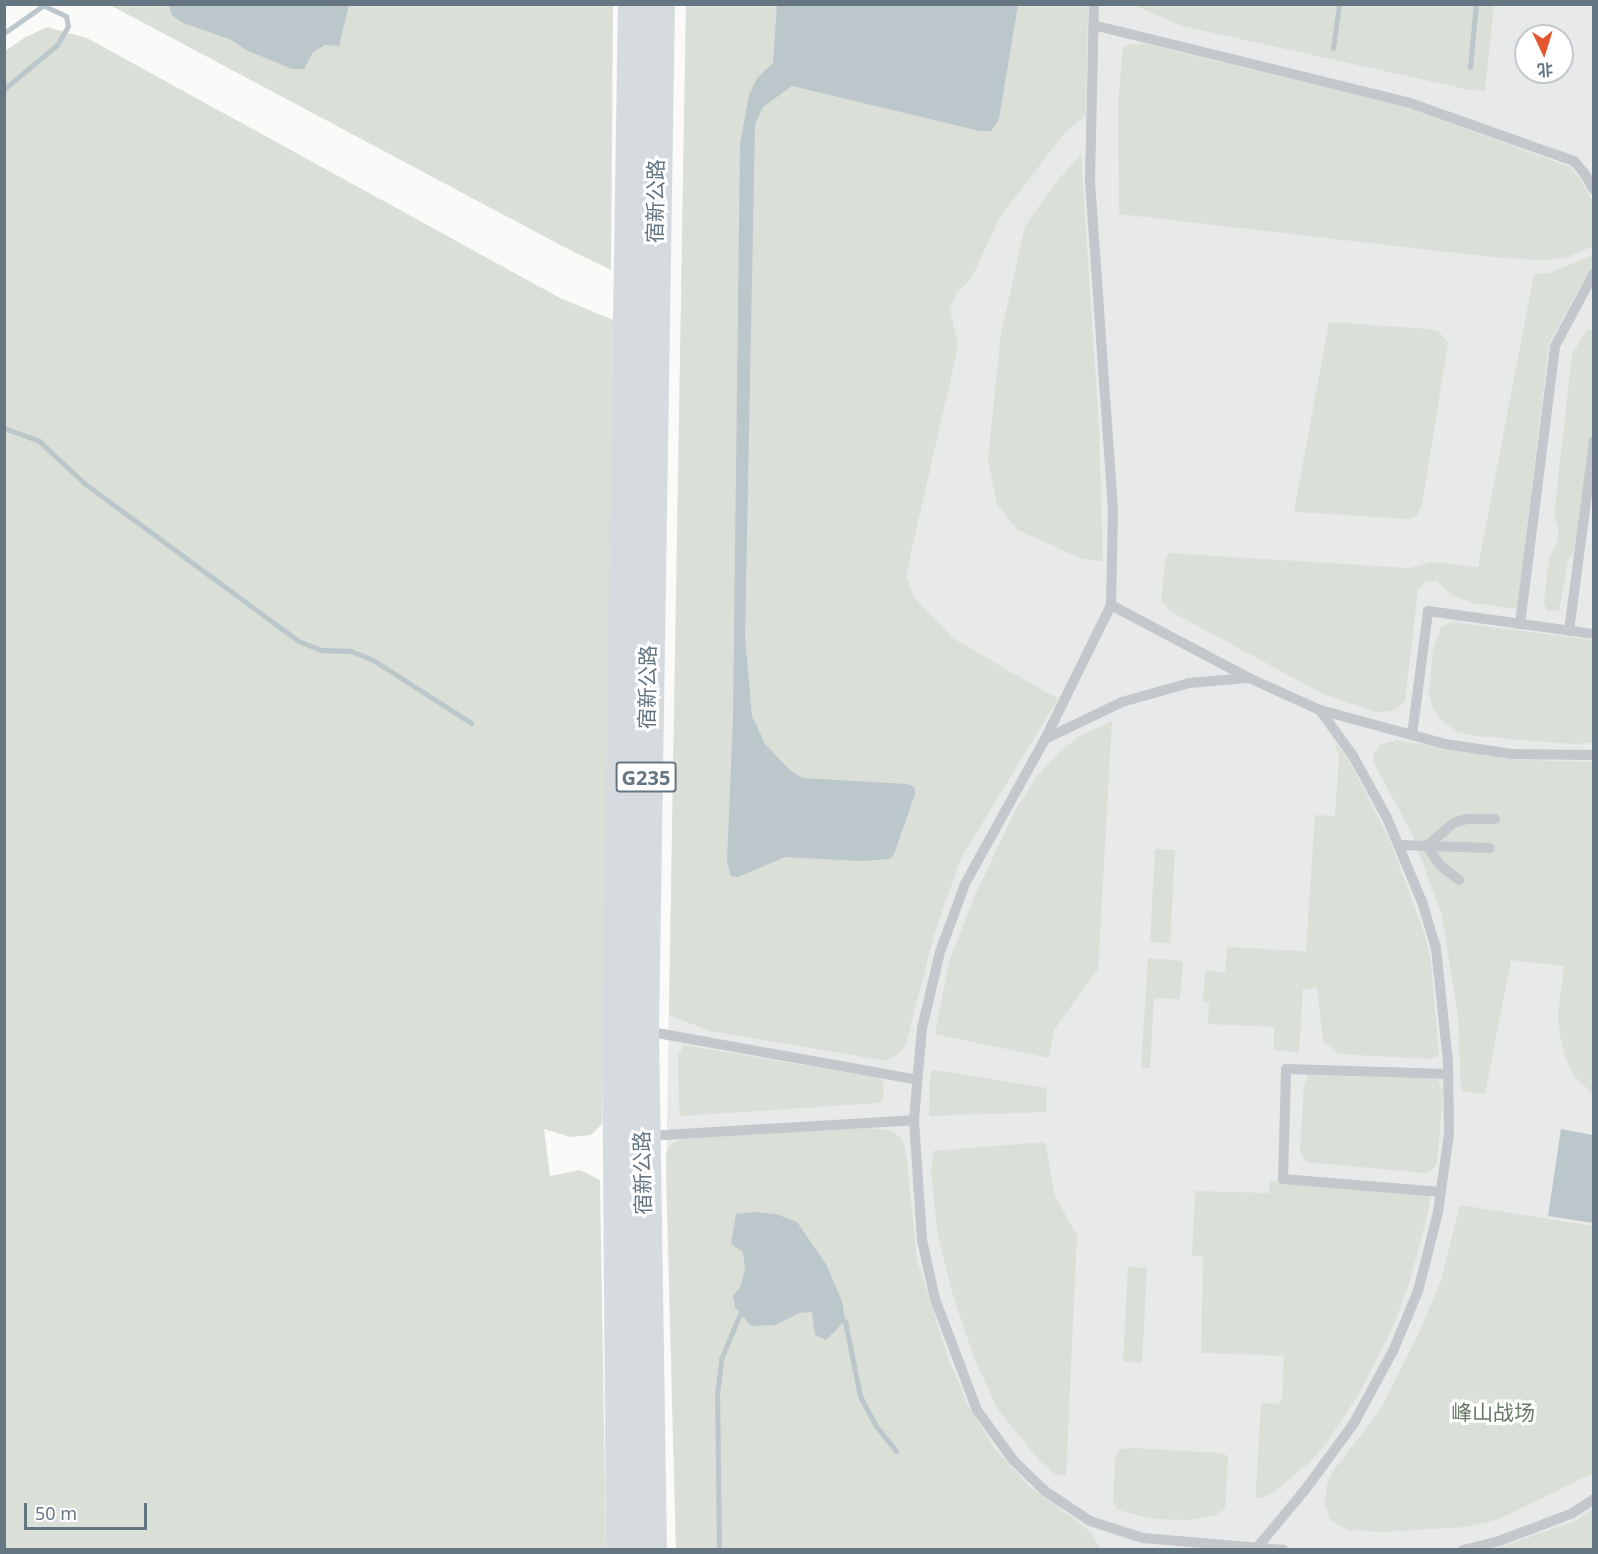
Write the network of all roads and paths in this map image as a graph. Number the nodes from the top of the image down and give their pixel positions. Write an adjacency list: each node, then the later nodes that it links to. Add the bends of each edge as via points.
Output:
1 (634, 4): 31 (highway, 宿新公路 / G235, via 618,1030)
2 (658, 4): 22 (highway, 宿新公路 / G235)
3 (1094, 4): 4 (lane)
4 (1094, 25): 5 (lane, via 1407,102 1574,162); 8 (lane, via 1090,181 1113,509)
5 (1593, 190)
6 (1593, 273): 9 (lane, via 1555,346)
7 (1593, 441): 10 (lane)
8 (1111, 605): 12 (lane); 15 (lane)
9 (1520, 624): 10 (lane); 14 (lane, via 1428,611)
10 (1569, 631): 11 (lane)
11 (1593, 634)
12 (1249, 678): 13 (lane); 15 (lane, via 1189,683 1122,702)
13 (1320, 710): 14 (lane); 18 (lane, via 1353,756)
14 (1412, 735): 16 (lane, via 1512,754)
15 (1045, 739): 24 (lane, via 965,884 940,952 922,1028)
16 (1593, 755)
17 (1495, 819): 19 (lane, via 1453,823)
18 (1400, 845): 19 (lane); 23 (lane, via 1436,948)
19 (1427, 846): 20 (lane); 21 (lane, via 1440,865)
20 (1490, 848)
21 (1459, 880)
22 (642, 1030): 24 (lane); 26 (highway, 宿新公路 / G235)
23 (1448, 1074): 27 (lane, via 1449,1134); 27 (lane, via 1286,1069 1283,1179)
24 (917, 1080): 25 (lane)
25 (914, 1120): 26 (lane); 29 (lane, via 922,1240 935,1299 977,1410 1013,1460 1046,1491 1090,1521)
26 (642, 1136): 32 (highway, 宿新公路 / G235)
27 (1441, 1192): 30 (lane, via 1418,1291 1393,1351 1354,1423)
28 (1593, 1499): 36 (lane, via 1571,1514)
29 (1143, 1538): 30 (lane); 33 (lane); 34 (lane)
30 (1256, 1549): 35 (lane)
31 (622, 1550)
32 (650, 1550)
33 (1142, 1550)
34 (1151, 1550)
35 (1282, 1550)
36 (1463, 1550)

